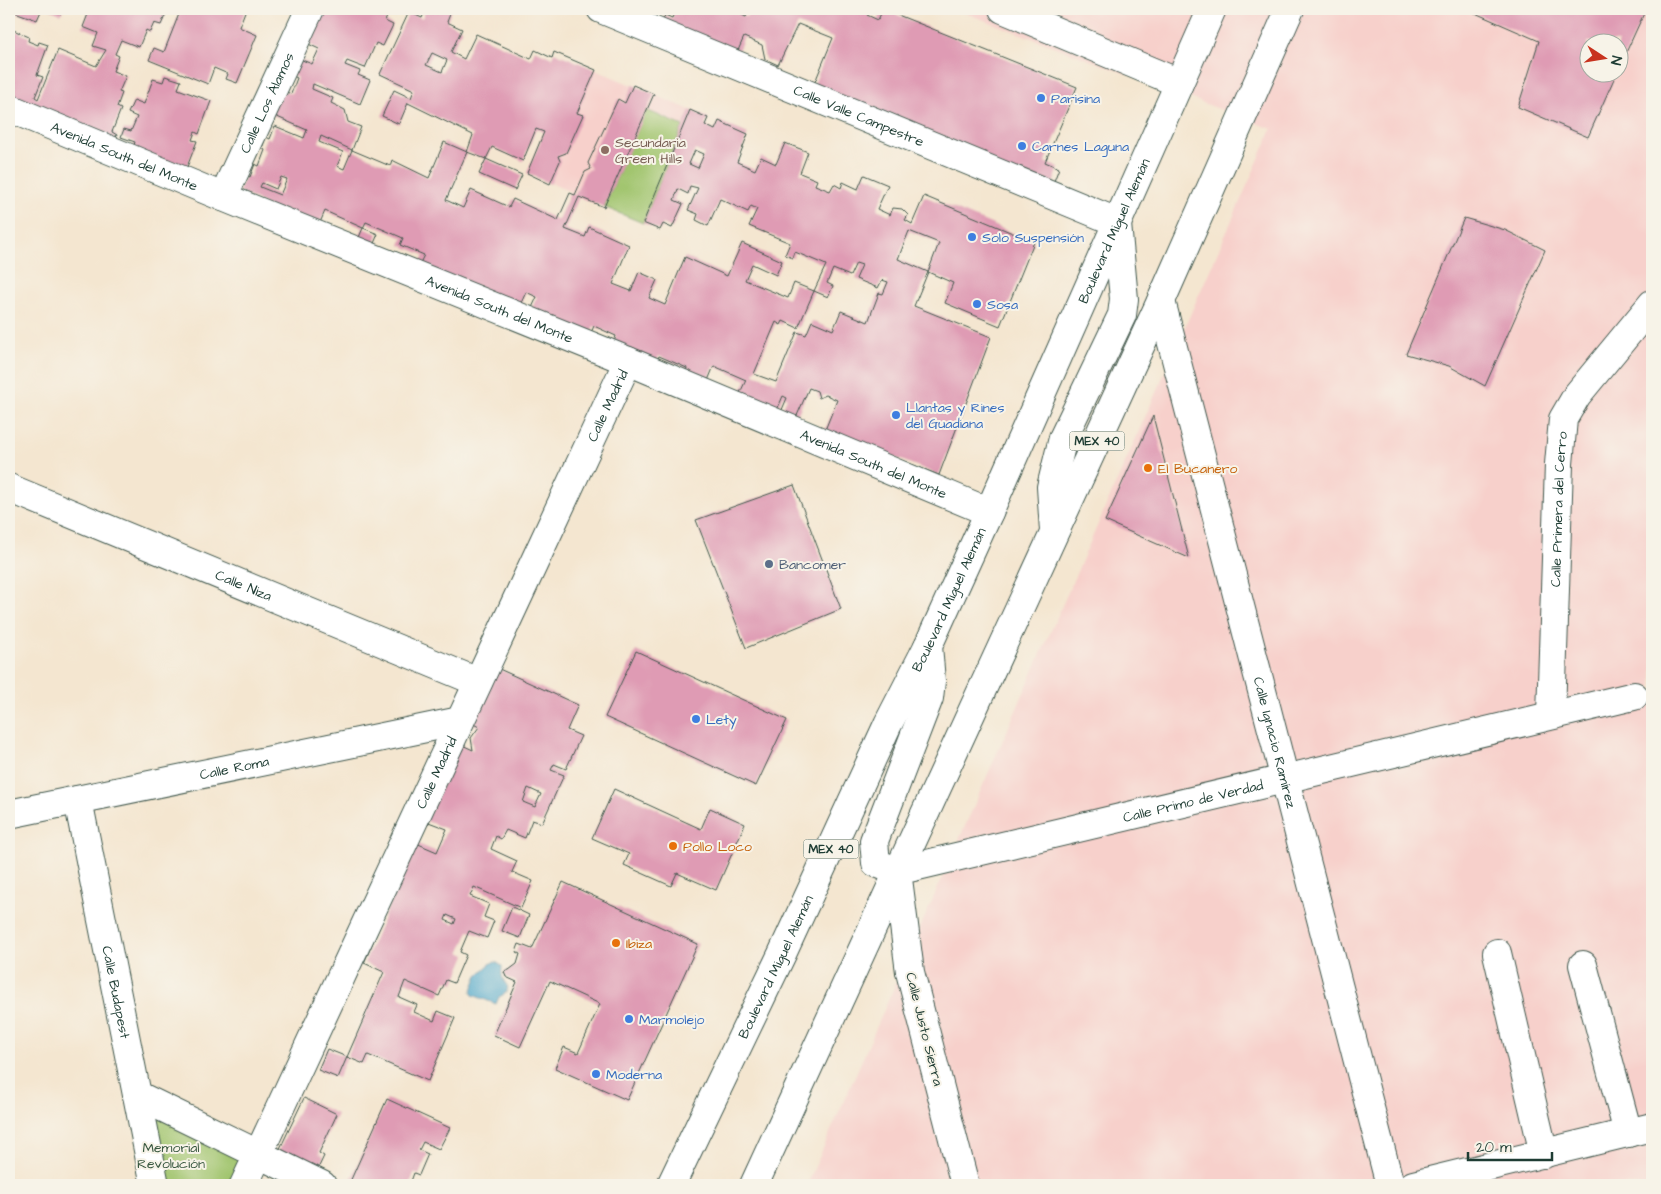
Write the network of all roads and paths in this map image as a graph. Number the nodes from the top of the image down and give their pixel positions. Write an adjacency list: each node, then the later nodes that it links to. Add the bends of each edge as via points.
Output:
1 (310, 9): 8 (main road, Calle Los Álamos)
2 (601, 9): 9 (main road, Calle Valle Campestre)
3 (1002, 9): 6 (main road)
4 (1212, 9): 6 (main road, Boulevard Miguel Alemán / MEX 40)
5 (1290, 9): 10 (main road, MEX 40)
6 (1179, 83): 9 (main road, Boulevard Miguel Alemán / MEX 40)
7 (9, 108): 8 (main road, Avenida South del Monte)
8 (223, 197): 12 (main road, Avenida South del Monte)
9 (1117, 222): 14 (main road, Boulevard Miguel Alemán / MEX 40); 15 (main road, via 1124,299 1122,315 1063,438 1051,487)
10 (1161, 301): 15 (main road, MEX 40); 21 (main road, Calle Ignacio Ramírez)
11 (1652, 304): 19 (main road, Calle Primera del Cerro, via 1578,395 1563,419 1558,464)
12 (628, 361): 14 (main road, Avenida South del Monte); 17 (main road, Calle Madrid)
13 (9, 488): 17 (main road, Calle Niza)
14 (989, 512): 16 (main road, Boulevard Miguel Alemán / MEX 40)
15 (1054, 533): 24 (main road, MEX 40)
16 (928, 646): 24 (main road, via 929,698 874,841 876,863); 34 (main road, Boulevard Miguel Alemán / MEX 40, via 888,724)
17 (478, 682): 20 (main road, Calle Madrid)
18 (1634, 696): 19 (main road, Calle Primo de Verdad)
19 (1551, 716): 21 (main road, Calle Primo de Verdad)
20 (460, 721): 22 (main road, Calle Roma); 30 (main road, Calle Madrid)
21 (1285, 779): 24 (main road, Calle Primo de Verdad); 37 (main road, Calle Ignacio Ramírez)
22 (78, 800): 23 (main road, Calle Roma); 27 (main road, Calle Budapest)
23 (9, 814)
24 (898, 871): 35 (main road, MEX 40); 36 (main road, Calle Justo Sierra, via 910,972)
25 (1496, 954): 29 (main road)
26 (1584, 965): 28 (main road)
27 (137, 1095): 30 (main road); 31 (main road, Calle Budapest)
28 (1640, 1130): 29 (main road)
29 (1544, 1154): 38 (main road)
30 (258, 1155): 32 (main road, Calle Madrid); 33 (main road)
31 (155, 1185)
32 (244, 1185)
33 (322, 1185)
34 (671, 1185)
35 (754, 1185)
36 (965, 1185)
37 (1390, 1185)
38 (1413, 1185)

